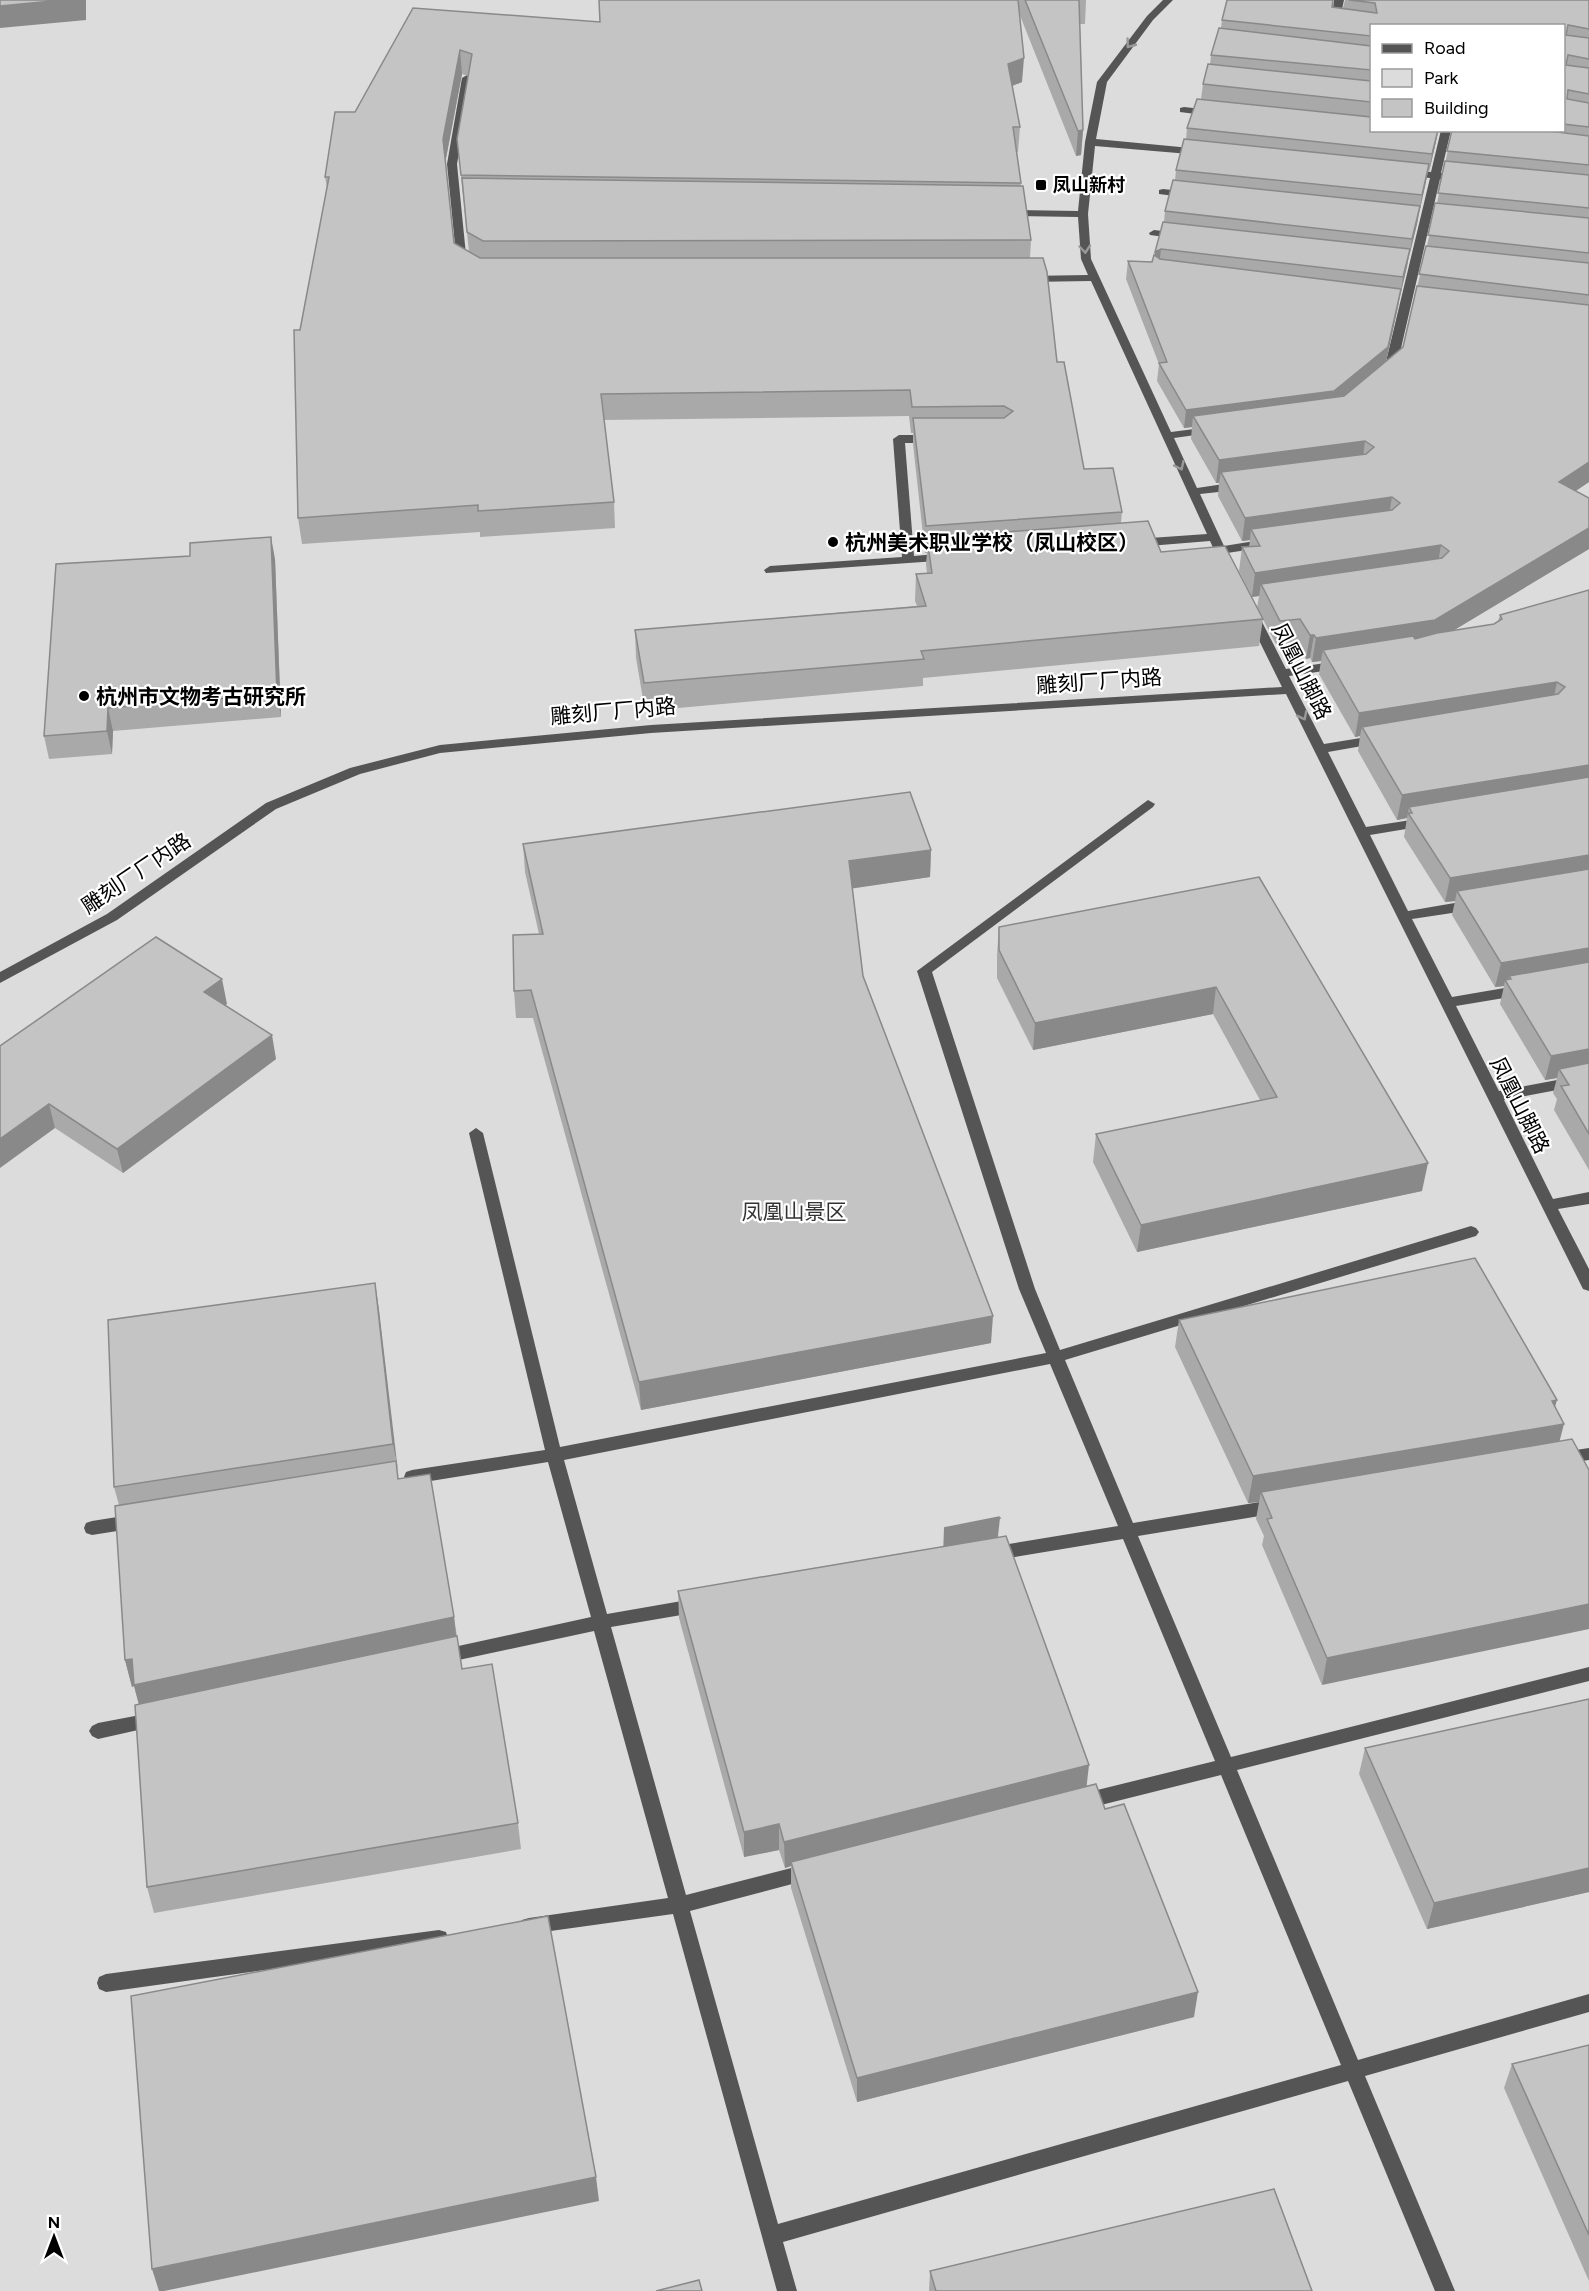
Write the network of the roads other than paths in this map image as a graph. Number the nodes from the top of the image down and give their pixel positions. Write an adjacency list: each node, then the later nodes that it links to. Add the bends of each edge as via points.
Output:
1 (1168, 0): 8 (street, one-way to 8, via 1102,82)
2 (1339, 0): 3 (street, via 1334,25)
3 (1370, 30)
4 (467, 78): 19 (street, via 452,164 461,205 463,268)
5 (1184, 110): 6 (street)
6 (1219, 114)
7 (1444, 136): 11 (street)
8 (1090, 142): 9 (street); 16 (street)
9 (1209, 153)
10 (1399, 172): 11 (street)
11 (1434, 175): 12 (street); 22 (street, via 1392,368)
12 (1470, 179)
13 (1163, 192): 14 (street)
14 (1199, 195)
15 (1000, 213): 16 (street)
16 (1083, 214): 21 (street, one-way to 21, via 1086,259)
17 (1154, 233): 18 (street)
18 (1188, 237)
19 (473, 274)
20 (1010, 279): 21 (street)
21 (1093, 279): 24 (street)
22 (1384, 375)
23 (1223, 429): 24 (street)
24 (1166, 436): 27 (street, one-way to 27)
25 (945, 439): 33 (street, via 898,440)
26 (1249, 485): 27 (street)
27 (1192, 492): 28 (street)
28 (1214, 537): 30 (street); 31 (street)
29 (1276, 542): 31 (street)
30 (1118, 545)
31 (1220, 550): 35 (street)
32 (955, 557): 33 (street)
33 (908, 560): 34 (street)
34 (770, 570)
35 (1236, 581)
36 (1246, 603): 38 (street, 凤凰山脚路)
37 (1351, 663): 38 (street)
38 (1282, 673): 39 (street, 凤凰山脚路)
39 (1290, 690): 41 (street, 凤凰山脚路, one-way to 41); 47 (street, 雕刻厂厂内路, via 651,729 440,749 355,771 271,806 112,918)
40 (1390, 738): 41 (street)
41 (1320, 749): 44 (street, 凤凰山脚路)
42 (1148, 804): 57 (street, via 924,970 1027,1289)
43 (1441, 819): 44 (street)
44 (1362, 832): 46 (street, 凤凰山脚路)
45 (1485, 902): 46 (street)
46 (1404, 916): 49 (street, 凤凰山脚路)
47 (0, 978)
48 (1542, 986): 49 (street)
49 (1448, 1003): 51 (street, 凤凰山脚路)
50 (1589, 1079): 51 (street)
51 (1494, 1097): 54 (street, 凤凰山脚路)
52 (476, 1133): 59 (street)
53 (1589, 1197): 54 (street)
54 (1549, 1205): 56 (street, 凤凰山脚路)
55 (1471, 1232): 57 (street)
56 (1589, 1285)
57 (1056, 1357): 59 (street); 65 (street)
58 (1589, 1454): 60 (street)
59 (554, 1455): 61 (street); 68 (street)
60 (1542, 1462)
61 (392, 1480)
62 (1294, 1503): 65 (street)
63 (150, 1519): 64 (street)
64 (92, 1528)
65 (1128, 1530): 66 (street); 73 (street)
66 (976, 1557)
67 (718, 1601): 68 (street)
68 (601, 1622): 69 (street); 76 (street)
69 (426, 1660)
70 (1589, 1674): 73 (street)
71 (168, 1716): 72 (street)
72 (98, 1731)
73 (1226, 1765): 74 (street); 81 (street)
74 (1063, 1807)
75 (831, 1866): 76 (street)
76 (680, 1905): 77 (street); 82 (street)
77 (516, 1927)
78 (457, 1935): 79 (street)
79 (106, 1983)
80 (1589, 2003): 81 (street)
81 (1353, 2071): 82 (street); 84 (street)
82 (771, 2236): 83 (street)
83 (786, 2291)
84 (1445, 2291)

